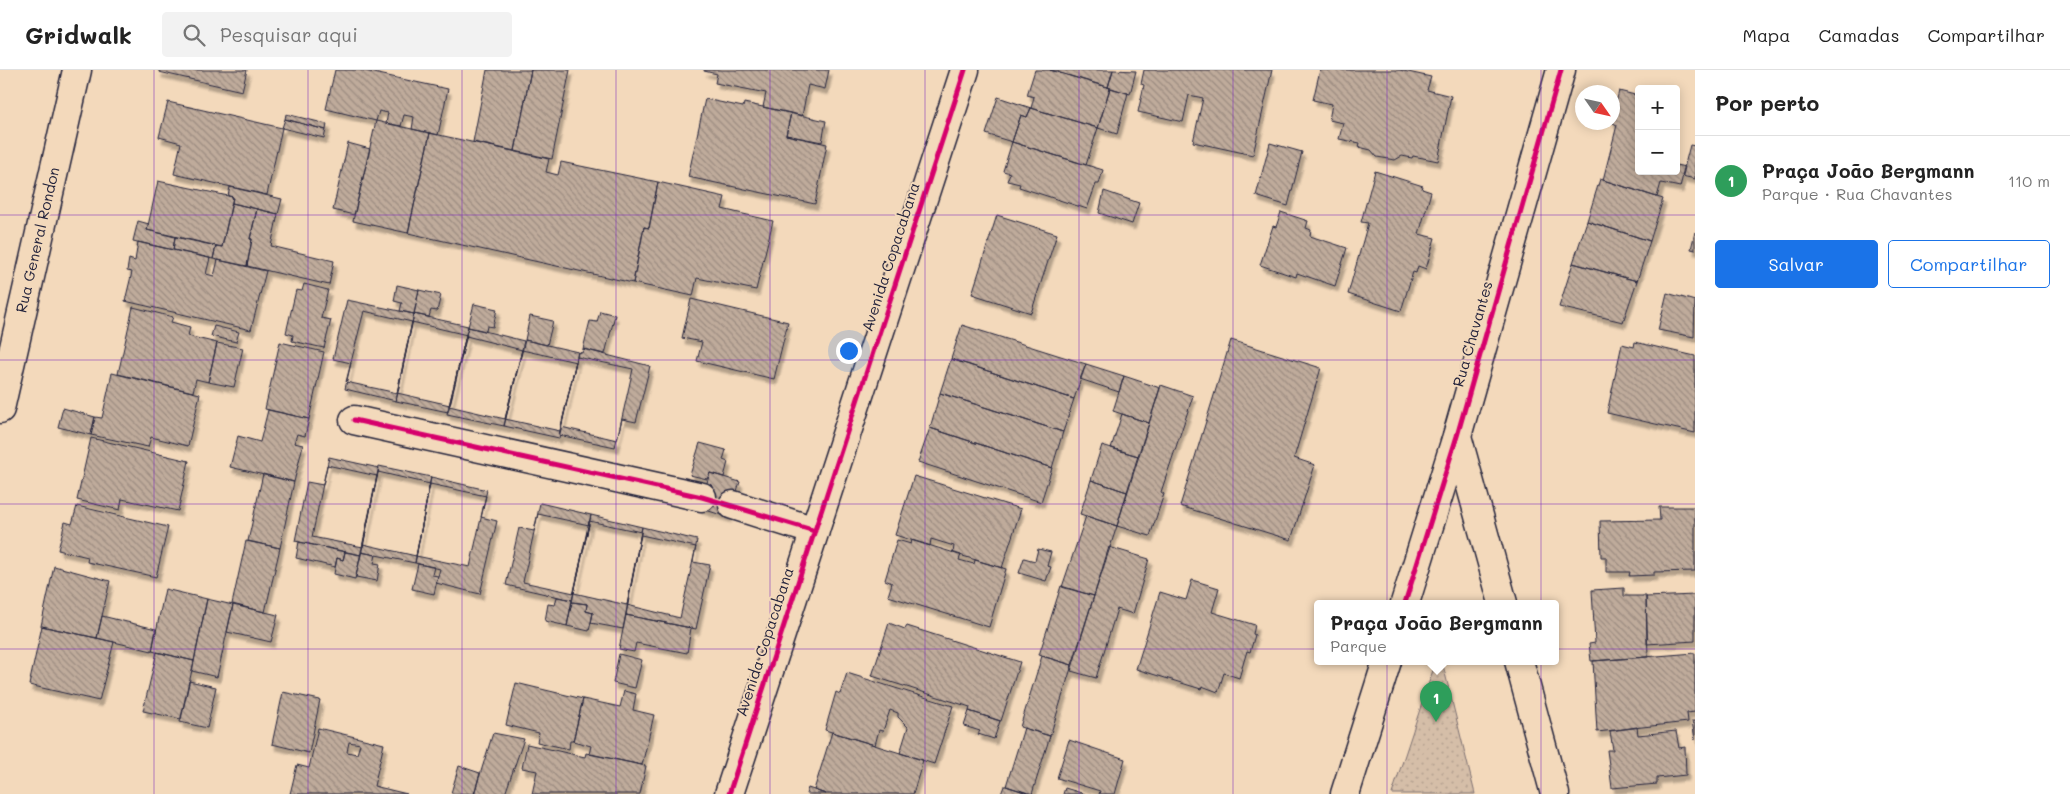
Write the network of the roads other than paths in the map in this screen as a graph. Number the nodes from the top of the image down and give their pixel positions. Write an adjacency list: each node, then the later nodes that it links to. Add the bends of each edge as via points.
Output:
1 (77, 70): 4 (street, Rua General Rondon)
2 (965, 70): 9 (street, Avenida Copacabana)
3 (1561, 70): 6 (street, Rua Chavantes)
4 (0, 409)
5 (354, 420): 7 (street)
6 (1457, 436): 10 (street, Rua Chavantes); 11 (street)
7 (702, 497)
8 (733, 505): 9 (street)
9 (815, 530): 14 (street, Avenida Copacabana)
10 (1406, 600)
11 (1502, 600)
12 (1386, 665): 15 (street)
13 (1519, 665): 16 (street)
14 (729, 794)
15 (1345, 794)
16 (1555, 794)

